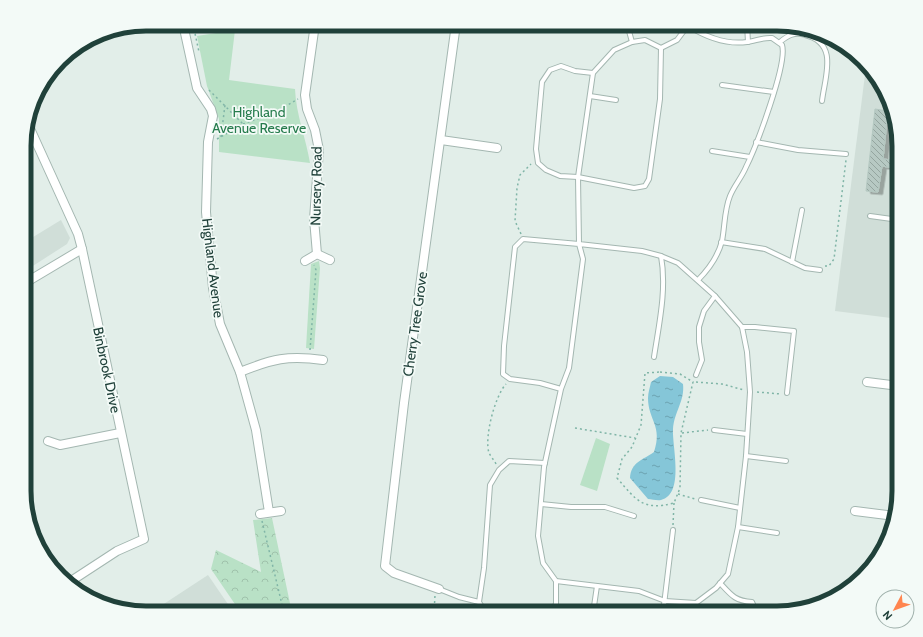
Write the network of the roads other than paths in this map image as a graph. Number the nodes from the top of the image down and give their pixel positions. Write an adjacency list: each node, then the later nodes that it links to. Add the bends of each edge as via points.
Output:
1 (185, 31): 42 (street, Highland Avenue, via 197,88 213,116 208,142 206,212 213,288 220,324)
2 (314, 31): 33 (street, Nursery Road, via 305,95 319,150 311,257)
3 (455, 31): 19 (street, Cherry Tree Grove)
4 (629, 31): 8 (lane)
5 (684, 31): 11 (lane, via 677,40)
6 (700, 31): 9 (lane, via 726,42)
7 (747, 31): 9 (lane)
8 (632, 42): 11 (lane, via 645,40); 12 (lane, via 614,50)
9 (748, 42): 10 (lane, via 769,37)
10 (780, 42): 14 (lane, via 783,58); 17 (lane, via 786,36 798,34 818,39 824,45 827,60)
11 (661, 48): 25 (lane, via 660,99 646,186 634,188)
12 (593, 73): 15 (lane); 25 (lane, via 561,66 550,70 542,82 536,149 538,163 560,176)
13 (722, 85): 14 (lane)
14 (774, 92): 20 (lane)
15 (590, 96): 16 (lane); 25 (lane)
16 (616, 100)
17 (822, 101)
18 (32, 131): 31 (street, Binbrook Drive, via 78,234)
19 (441, 140): 21 (street); 71 (street, Cherry Tree Grove, via 405,395 385,566 394,573)
20 (756, 142): 23 (lane, via 798,150); 24 (lane)
21 (497, 148)
22 (712, 151): 24 (lane)
23 (846, 154)
24 (750, 157): 29 (lane, via 730,195)
25 (578, 177): 30 (lane)
26 (802, 210): 34 (lane)
27 (870, 216): 28 (lane)
28 (892, 219)
29 (722, 242): 34 (lane, via 765,249); 37 (lane, via 713,262)
30 (579, 244): 32 (lane); 46 (lane, via 583,259 569,368); 46 (lane, via 523,239 515,247 503,374 510,379)
31 (82, 249): 36 (street); 49 (street, Binbrook Drive)
32 (661, 256): 37 (lane, via 678,263); 40 (lane, via 664,280)
33 (330, 260)
34 (792, 262): 35 (lane, via 805,268)
35 (820, 270)
36 (31, 279)
37 (698, 280): 38 (lane)
38 (715, 296): 39 (lane); 43 (lane, via 704,311 699,327 702,360)
39 (742, 327): 47 (lane, via 794,331); 50 (lane, via 750,392)
40 (654, 357)
41 (323, 360): 42 (street, via 284,357)
42 (240, 372): 60 (street, Highland Avenue, via 256,430)
43 (696, 375)
44 (867, 382): 45 (street)
45 (892, 385)
46 (561, 389): 54 (lane)
47 (787, 393)
48 (714, 430): 50 (lane)
49 (120, 433): 51 (street, via 60,445); 67 (street, Binbrook Drive, via 144,539 117,551)
50 (748, 434): 52 (lane)
51 (48, 441)
52 (746, 456): 53 (lane); 57 (lane)
53 (786, 461)
54 (545, 463): 56 (lane); 73 (lane, via 509,461 499,470 490,485)
55 (701, 500): 57 (lane)
56 (541, 504): 63 (lane, via 605,507); 68 (lane, via 538,536 543,562)
57 (740, 508): 64 (lane)
58 (281, 511): 60 (street)
59 (855, 511): 62 (street)
60 (269, 512): 61 (street)
61 (260, 514)
62 (889, 515)
63 (634, 516)
64 (738, 527): 66 (lane); 69 (lane, via 728,574)
65 (673, 530): 72 (lane)
66 (777, 533)
67 (73, 580)
68 (556, 581): 70 (lane); 75 (lane)
69 (720, 583): 72 (lane, via 696,603); 78 (lane, via 740,602 752,602)
70 (597, 586): 72 (lane, via 639,591); 76 (lane)
71 (437, 588): 73 (lane)
72 (665, 601): 77 (lane)
73 (479, 602): 74 (lane)
74 (482, 606)
75 (555, 606)
76 (594, 606)
77 (664, 606)
78 (754, 606)

